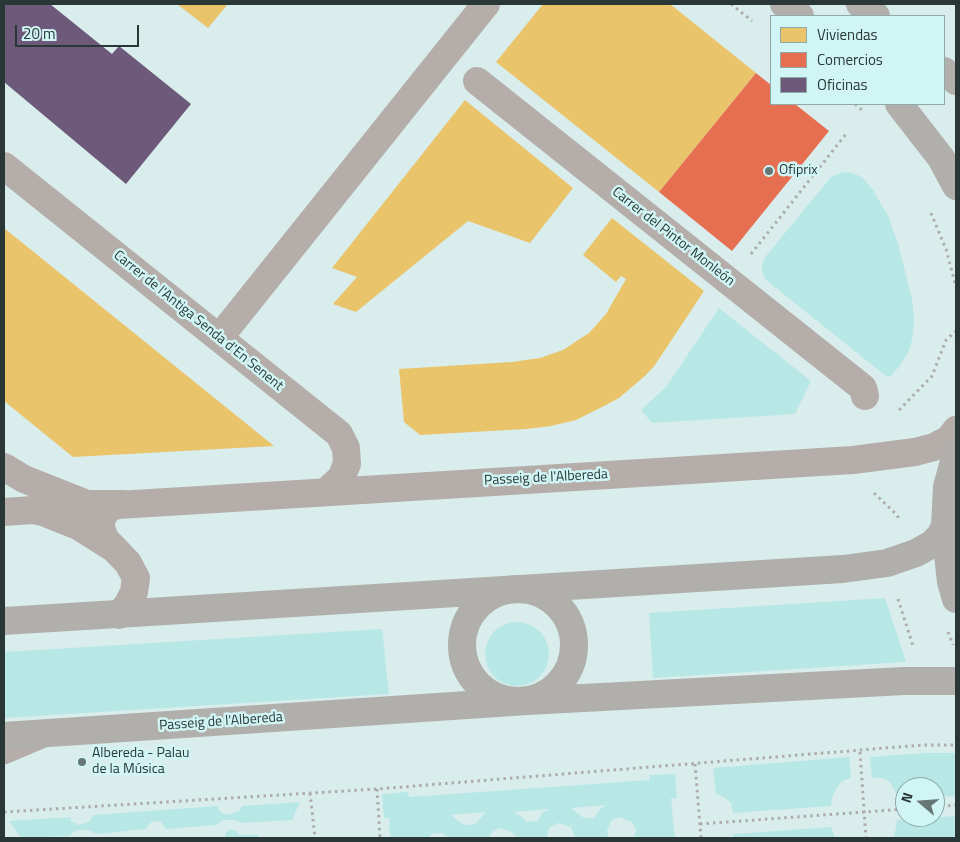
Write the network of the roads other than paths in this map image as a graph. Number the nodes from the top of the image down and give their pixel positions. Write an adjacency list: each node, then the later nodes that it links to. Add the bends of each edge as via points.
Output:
1 (486, 4): 12 (street)
2 (784, 4): 4 (main road)
3 (860, 4): 5 (main road)
4 (799, 15)
5 (875, 15)
6 (945, 72): 8 (main road)
7 (476, 81): 13 (street, Carrer del Pintor Monleón, via 863,388)
8 (956, 81)
9 (900, 105): 11 (main road, via 941,158)
10 (4, 166): 12 (street, Carrer de l'Antiga Senda d'En Senent)
11 (956, 186)
12 (219, 338): 17 (street, Carrer de l'Antiga Senda d'En Senent, via 339,434 346,448 347,464 341,478)
13 (865, 396)
14 (956, 430): 17 (street, Passeig de l'Albereda, via 949,439 934,447 853,460)
15 (956, 454): 20 (main road, via 947,487)
16 (4, 466): 18 (street, Passeig de l'Albereda, via 24,479 87,504)
17 (326, 492): 18 (street, Passeig de l'Albereda)
18 (128, 503): 21 (street, Passeig de l'Albereda, via 108,508 100,525 105,539)
19 (4, 512): 21 (street, via 44,512 89,532)
20 (945, 526): 22 (main road, Passeig de l'Albereda, via 932,544 887,563 843,569); 23 (main road)
21 (115, 550): 24 (street, via 128,563 136,578 134,592)
22 (518, 589): 24 (main road, Passeig de l'Albereda); 27 (main road, Passeig de l'Albereda, via 536,592 552,600 565,614 573,631 570,668 560,683 545,695); 27 (main road, Passeig de l'Albereda, via 500,592 471,615 464,632 463,650 467,668 477,684 492,695 509,701)
23 (956, 599)
24 (120, 615): 25 (main road, Passeig de l'Albereda)
25 (4, 621)
26 (956, 681): 27 (main road, Passeig de l'Albereda)
27 (527, 701): 28 (main road, Passeig de l'Albereda)
28 (54, 733): 29 (main road, Passeig de l'Albereda); 30 (lane)
29 (4, 736)
30 (4, 755)

